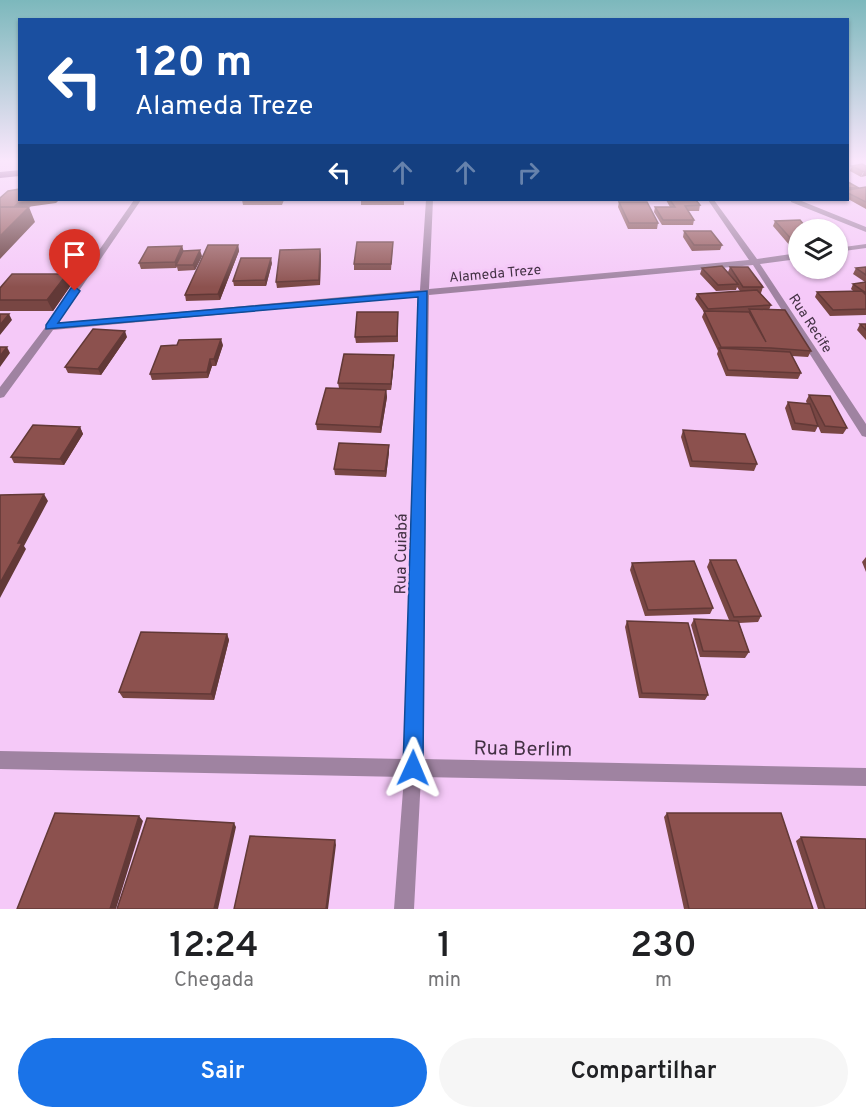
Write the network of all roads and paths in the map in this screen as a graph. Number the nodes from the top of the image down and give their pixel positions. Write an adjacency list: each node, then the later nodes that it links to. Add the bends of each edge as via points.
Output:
1 (135, 202): 11 (street)
2 (429, 202): 10 (street, Rua Cuiabá)
3 (713, 202): 9 (street, Rua Recife)
4 (800, 202): 5 (street)
5 (866, 230)
6 (866, 246): 7 (street)
7 (848, 248)
8 (788, 257): 9 (street, Alameda Treze)
9 (755, 262): 10 (street, Alameda Treze); 13 (street, Rua Recife)
10 (424, 293): 11 (street, Alameda Treze); 15 (street, Rua Cuiabá)
11 (50, 327): 12 (street)
12 (0, 395)
13 (866, 433)
14 (0, 760): 15 (street, Rua Berlim)
15 (413, 768): 16 (street, Rua Berlim); 17 (street, Rua Cuiabá)
16 (866, 777)
17 (404, 909)

